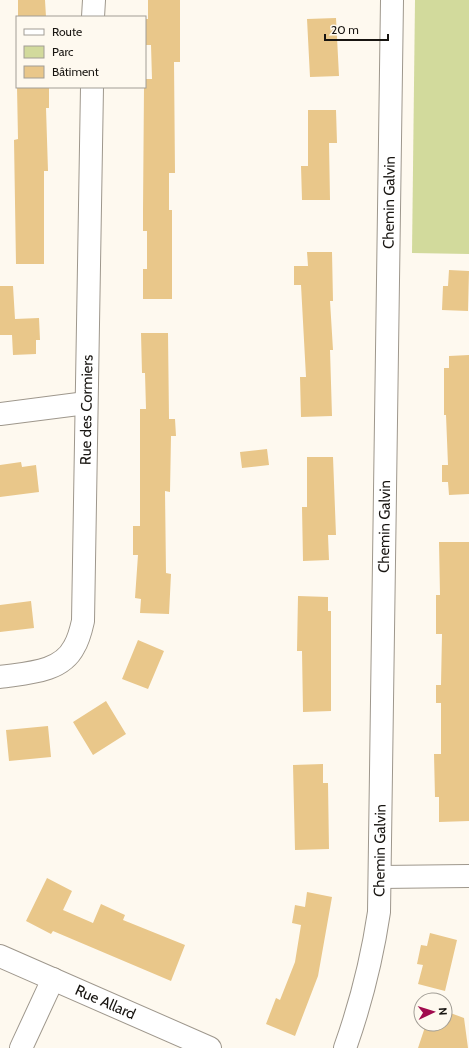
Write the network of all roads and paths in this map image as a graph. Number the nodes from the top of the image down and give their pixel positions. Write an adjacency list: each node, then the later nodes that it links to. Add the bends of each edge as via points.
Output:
1 (94, 0): 3 (street)
2 (392, 0): 9 (street, Chemin Galvin)
3 (93, 16)
4 (92, 88): 5 (street, Rue des Cormiers)
5 (86, 404): 6 (street); 7 (street, Rue des Cormiers, via 83,621 78,638 74,649 53,667)
6 (0, 414)
7 (0, 677)
8 (469, 876): 9 (street)
9 (380, 877): 14 (street, Chemin Galvin, via 379,912 373,953)
10 (0, 956): 11 (street, Rue Allard)
11 (53, 979): 12 (street); 13 (street, Rue Allard)
12 (21, 1048)
13 (210, 1048)
14 (345, 1048)

